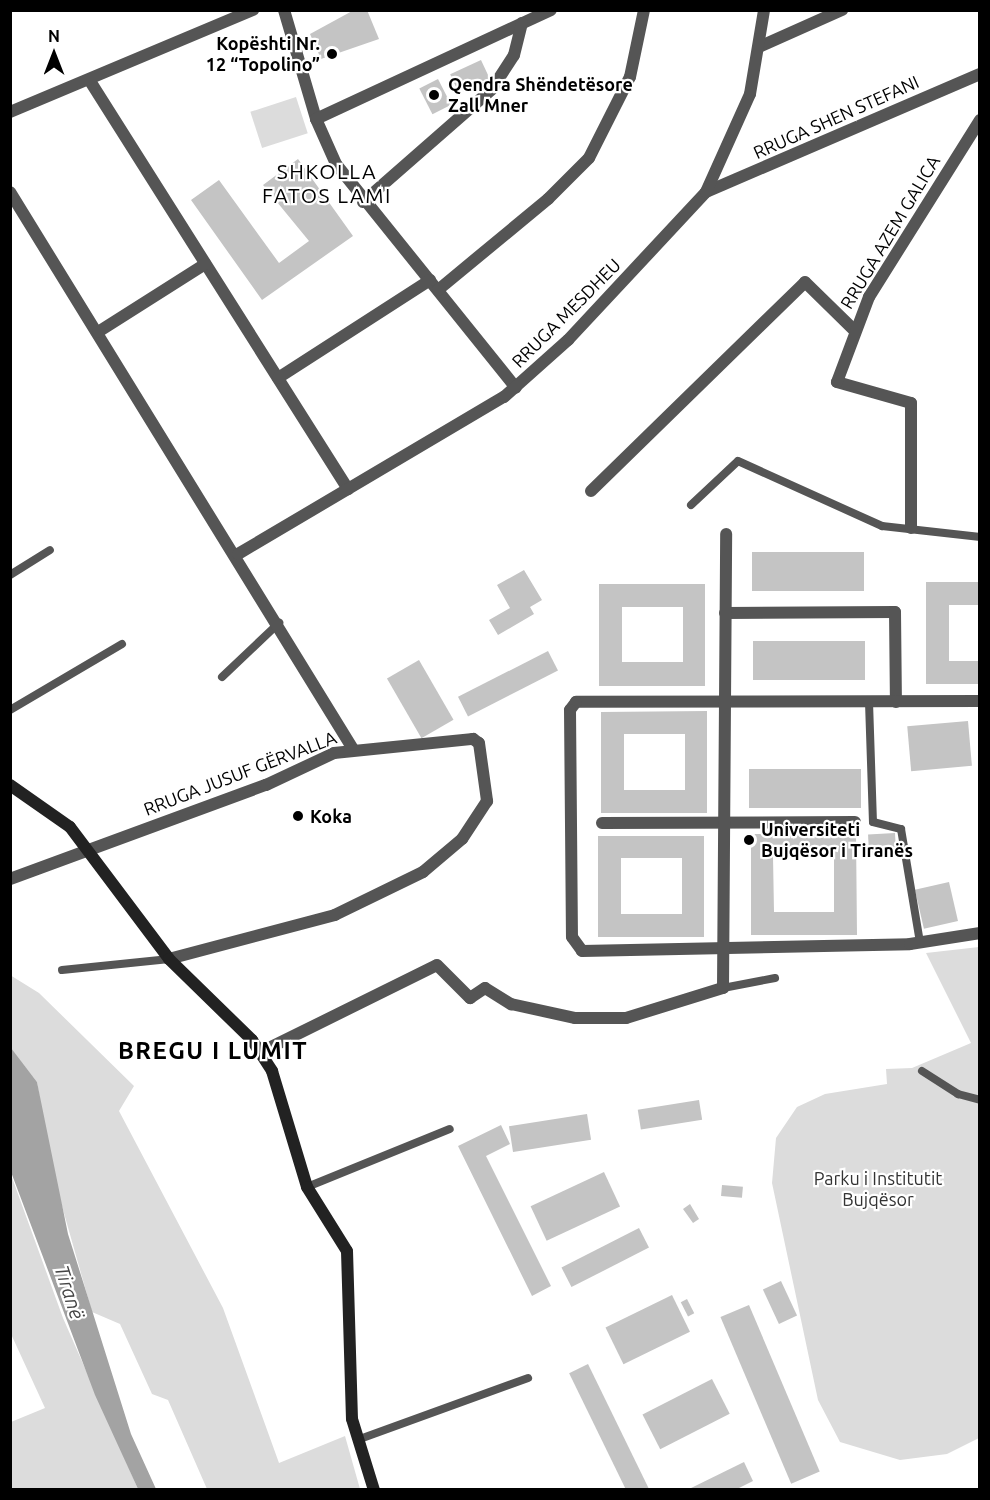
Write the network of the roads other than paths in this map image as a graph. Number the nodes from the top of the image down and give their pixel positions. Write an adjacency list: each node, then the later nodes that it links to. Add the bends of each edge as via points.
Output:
1 (253, 10): 10 (street)
2 (284, 10): 12 (street)
3 (551, 10): 7 (street)
4 (644, 10): 18 (street, via 630,77 589,158 548,199)
5 (764, 10): 8 (street, RRUGA MESDHEU)
6 (842, 10): 8 (street)
7 (522, 24): 12 (street); 16 (street, via 514,55 492,88)
8 (761, 46): 15 (street, RRUGA MESDHEU, via 737,129)
9 (980, 74): 15 (street, RRUGA SHEN STEFANI)
10 (90, 81): 11 (street); 17 (street)
11 (10, 112)
12 (316, 119): 16 (street, via 327,149)
13 (980, 120): 19 (street, RRUGA AZEM GALICA, via 888,263)
14 (10, 192): 20 (street)
15 (706, 192): 22 (street, RRUGA MESDHEU)
16 (363, 202): 18 (street)
17 (205, 264): 20 (street); 21 (street)
18 (434, 285): 21 (street); 22 (street)
19 (854, 329): 24 (street, via 805,282); 26 (street, RRUGA AZEM GALICA, via 837,382 911,404)
20 (98, 332): 30 (street)
21 (278, 378): 23 (street)
22 (516, 388): 23 (street, RRUGA MESDHEU)
23 (348, 489): 30 (street, RRUGA MESDHEU)
24 (591, 491)
25 (691, 505): 26 (lane, via 738,461 882,526)
26 (911, 528): 28 (lane)
27 (726, 534): 32 (street)
28 (980, 537)
29 (50, 550): 31 (lane)
30 (238, 554): 33 (street)
31 (10, 575)
32 (725, 613): 37 (street); 39 (street, via 895,612)
33 (279, 623): 35 (lane); 41 (street)
34 (122, 644): 40 (lane)
35 (222, 677)
36 (980, 701): 39 (street)
37 (724, 702): 38 (street); 45 (street); 50 (street, via 576,702 570,710 570,800 575,946 582,951)
38 (869, 702): 39 (street); 49 (lane, via 873,822 901,829)
39 (896, 702)
40 (10, 710)
41 (353, 749): 46 (street, RRUGA JUSUF GËRVALLA); 51 (street, RRUGA JUSUF GËRVALLA, via 473,739 479,743 487,801 462,839 423,872 334,915)
42 (10, 786): 46 (street, via 56,816)
43 (855, 822): 45 (street)
44 (602, 823): 45 (street)
45 (725, 823): 50 (street)
46 (87, 849): 47 (street, RRUGA JUSUF GËRVALLA); 51 (street)
47 (10, 879)
48 (980, 933): 49 (street)
49 (920, 942): 50 (street)
50 (727, 947): 54 (street)
51 (169, 959): 52 (lane); 55 (street)
52 (62, 970)
53 (775, 978): 54 (lane)
54 (723, 988): 55 (street, via 626,1018 583,1019 511,1004 485,988 470,998 437,965)
55 (261, 1052): 59 (street, via 283,1098)
56 (922, 1071): 57 (lane, via 958,1094)
57 (980, 1100)
58 (450, 1129): 59 (lane)
59 (307, 1187): 61 (street, via 347,1251 350,1402)
60 (528, 1378): 61 (lane)
61 (357, 1440): 62 (street)
62 (375, 1490)

